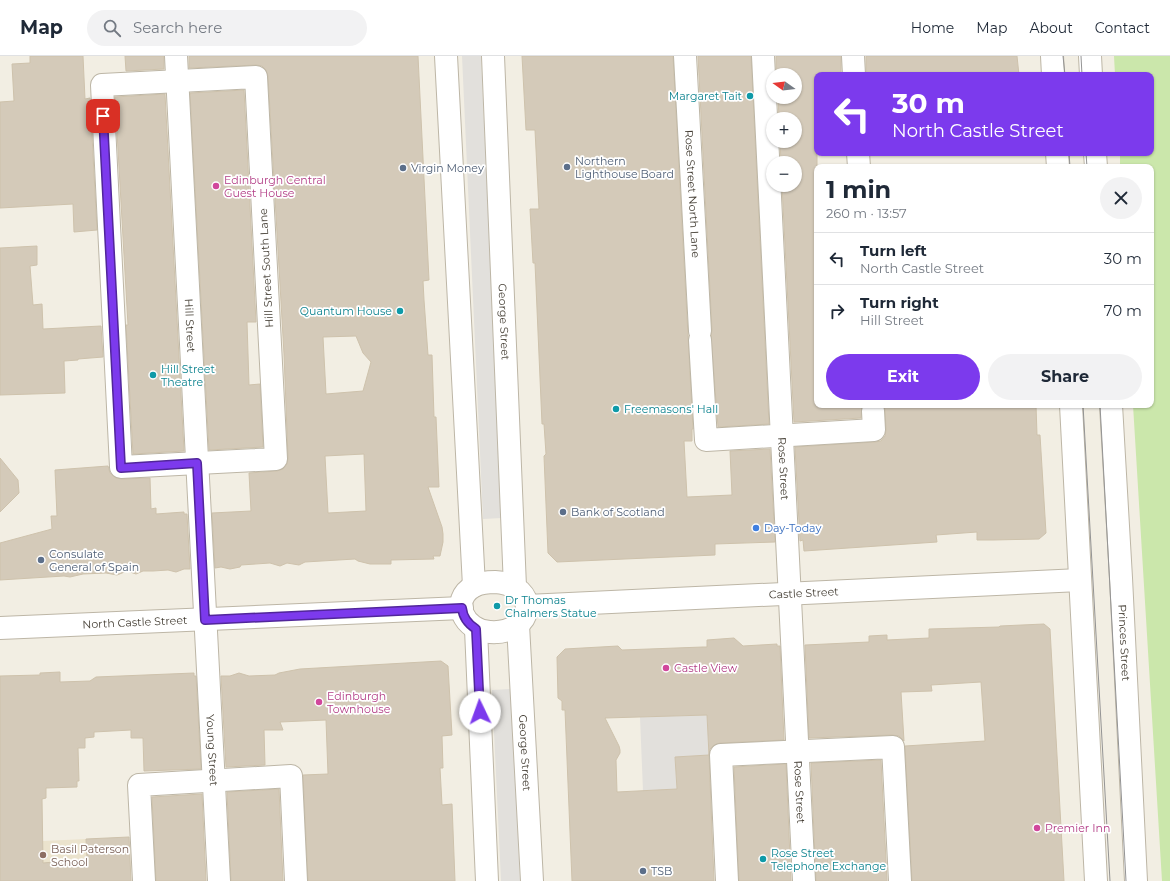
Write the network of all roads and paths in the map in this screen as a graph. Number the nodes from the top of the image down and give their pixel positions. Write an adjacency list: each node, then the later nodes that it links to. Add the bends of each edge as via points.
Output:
1 (176, 56): 12 (street, Hill Street)
2 (446, 56): 19 (street)
3 (493, 56): 20 (street, George Street)
4 (685, 56): 16 (street, Rose Street North Lane, via 706,440)
5 (763, 56): 16 (street, Rose Street)
6 (853, 56): 9 (street)
7 (1052, 56): 10 (street)
8 (1090, 56): 11 (street)
9 (854, 72)
10 (1053, 72)
11 (1091, 72)
12 (177, 81): 17 (street, Hill Street); 17 (street, via 102,85 121,468); 17 (street, Hill Street South Lane, via 256,77 276,459)
13 (1071, 408): 18 (street)
14 (1111, 408): 38 (street, Princes Street)
15 (873, 411): 16 (street, via 874,430)
16 (782, 436): 21 (street, Rose Street)
17 (197, 463): 24 (street, Hill Street)
18 (1080, 580): 21 (street, Castle Street); 37 (street)
19 (474, 586): 20 (street, via 495,582); 22 (street, via 466,593)
20 (515, 586): 23 (street, George Street, via 524,597)
21 (797, 593): 23 (street, Castle Street); 27 (street, Rose Street)
22 (462, 608): 24 (street, North Castle Street); 26 (street, via 466,621)
23 (522, 616): 26 (street, via 512,629 498,632); 33 (street, George Street)
24 (205, 620): 25 (street, North Castle Street); 28 (street, Young Street)
25 (0, 628)
26 (476, 629): 32 (street)
27 (798, 751): 34 (street, via 721,755); 35 (street, Rose Street); 36 (street, via 893,747)
28 (214, 780): 29 (street, via 139,785); 30 (street, Young Street); 31 (street, via 291,776)
29 (144, 881)
30 (219, 881)
31 (296, 881)
32 (487, 881)
33 (532, 881)
34 (727, 881)
35 (804, 881)
36 (900, 881)
37 (1096, 881)
38 (1136, 881)

